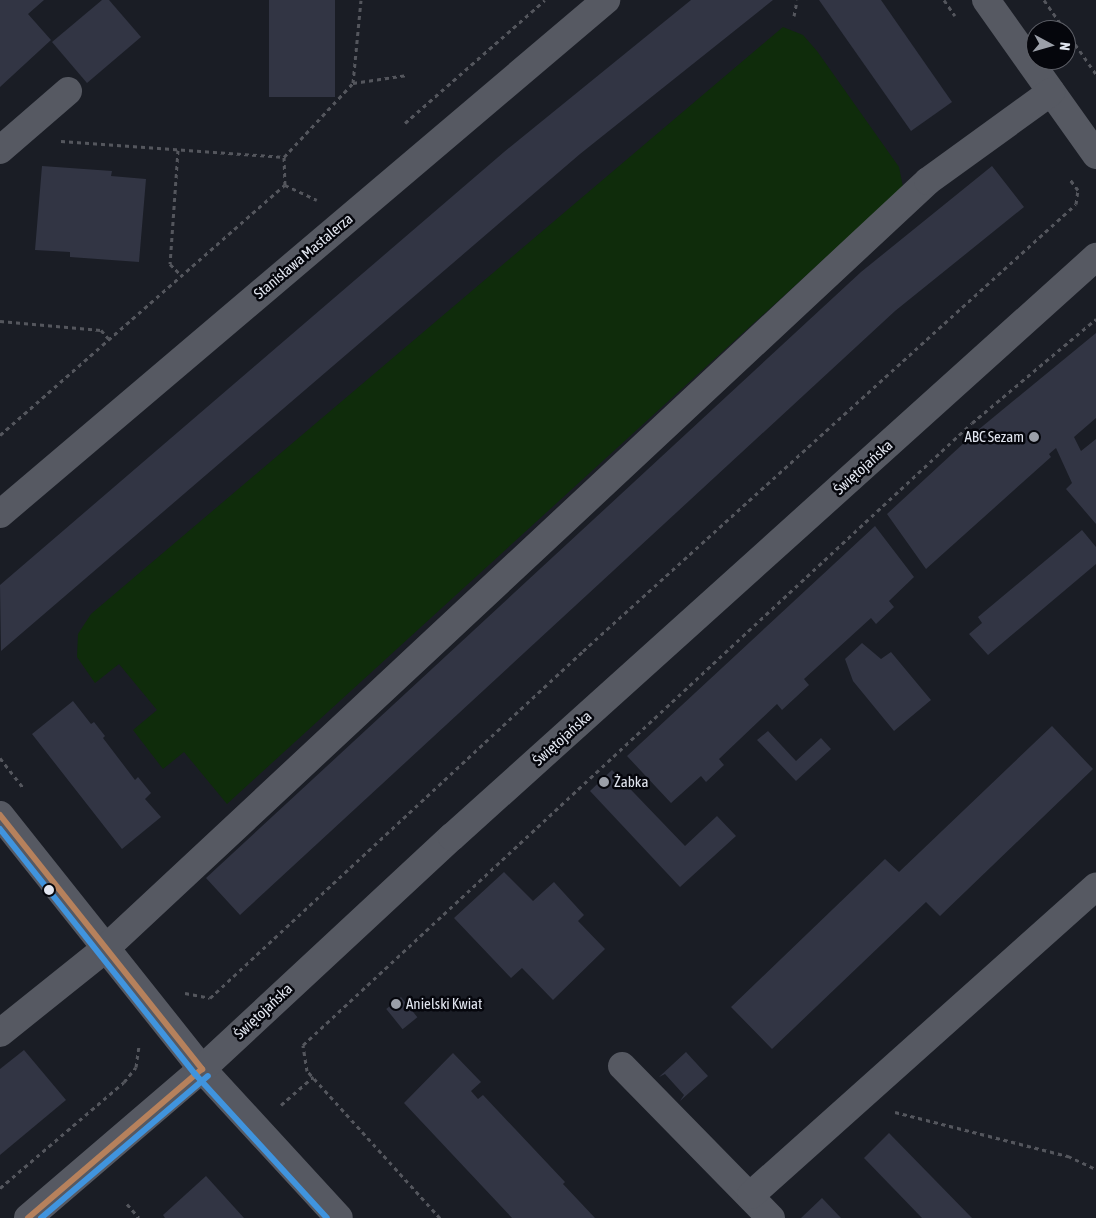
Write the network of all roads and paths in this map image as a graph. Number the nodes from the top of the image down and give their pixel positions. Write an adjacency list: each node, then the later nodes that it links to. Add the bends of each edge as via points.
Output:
1 (361, 0): 14 (path)
2 (545, 0): 17 (path)
3 (606, 0): 32 (street, Stanisława Mastalerza)
4 (797, 0): 8 (path)
5 (944, 0): 10 (path)
6 (986, 0): 16 (street)
7 (1044, 0): 9 (path)
8 (794, 16)
9 (1058, 20)
10 (961, 24)
11 (1076, 45): 12 (path)
12 (1096, 74)
13 (407, 75): 14 (path)
14 (353, 83): 22 (path)
15 (68, 91): 19 (street)
16 (1051, 92): 21 (street); 37 (street, via 928,180)
17 (398, 129)
18 (59, 141): 20 (path)
19 (0, 150)
20 (178, 150): 22 (path); 27 (path, via 170,264)
21 (1096, 155)
22 (284, 157): 24 (path)
23 (1067, 175): 38 (path, via 1078,190 1076,204 583,651 210,998 181,993)
24 (285, 185): 25 (path, via 317,200); 27 (path)
25 (324, 194)
26 (1096, 257): 42 (street, Świętojańska, via 452,837)
27 (182, 276): 30 (path)
28 (1096, 319): 43 (path, via 972,423 303,1045 307,1071)
29 (0, 321): 30 (path, via 101,330)
30 (108, 338): 31 (path)
31 (0, 435)
32 (0, 514)
33 (0, 758): 34 (path)
34 (30, 796)
35 (0, 815): 37 (street)
36 (1096, 886): 44 (street)
37 (106, 948): 39 (street); 42 (street)
38 (178, 988)
39 (0, 1033)
40 (133, 1037): 47 (path, via 139,1045 139,1057 136,1067 124,1082)
41 (622, 1066): 48 (street)
42 (202, 1069): 50 (street, Świętojańska); 52 (street)
43 (313, 1077): 45 (path); 53 (path)
44 (861, 1096): 46 (path, via 872,1106 1068,1156); 48 (street)
45 (281, 1105)
46 (1096, 1169)
47 (0, 1188)
48 (751, 1195): 54 (street)
49 (126, 1204): 51 (path)
50 (28, 1218)
51 (139, 1218)
52 (339, 1218)
53 (440, 1218)
54 (771, 1218)

